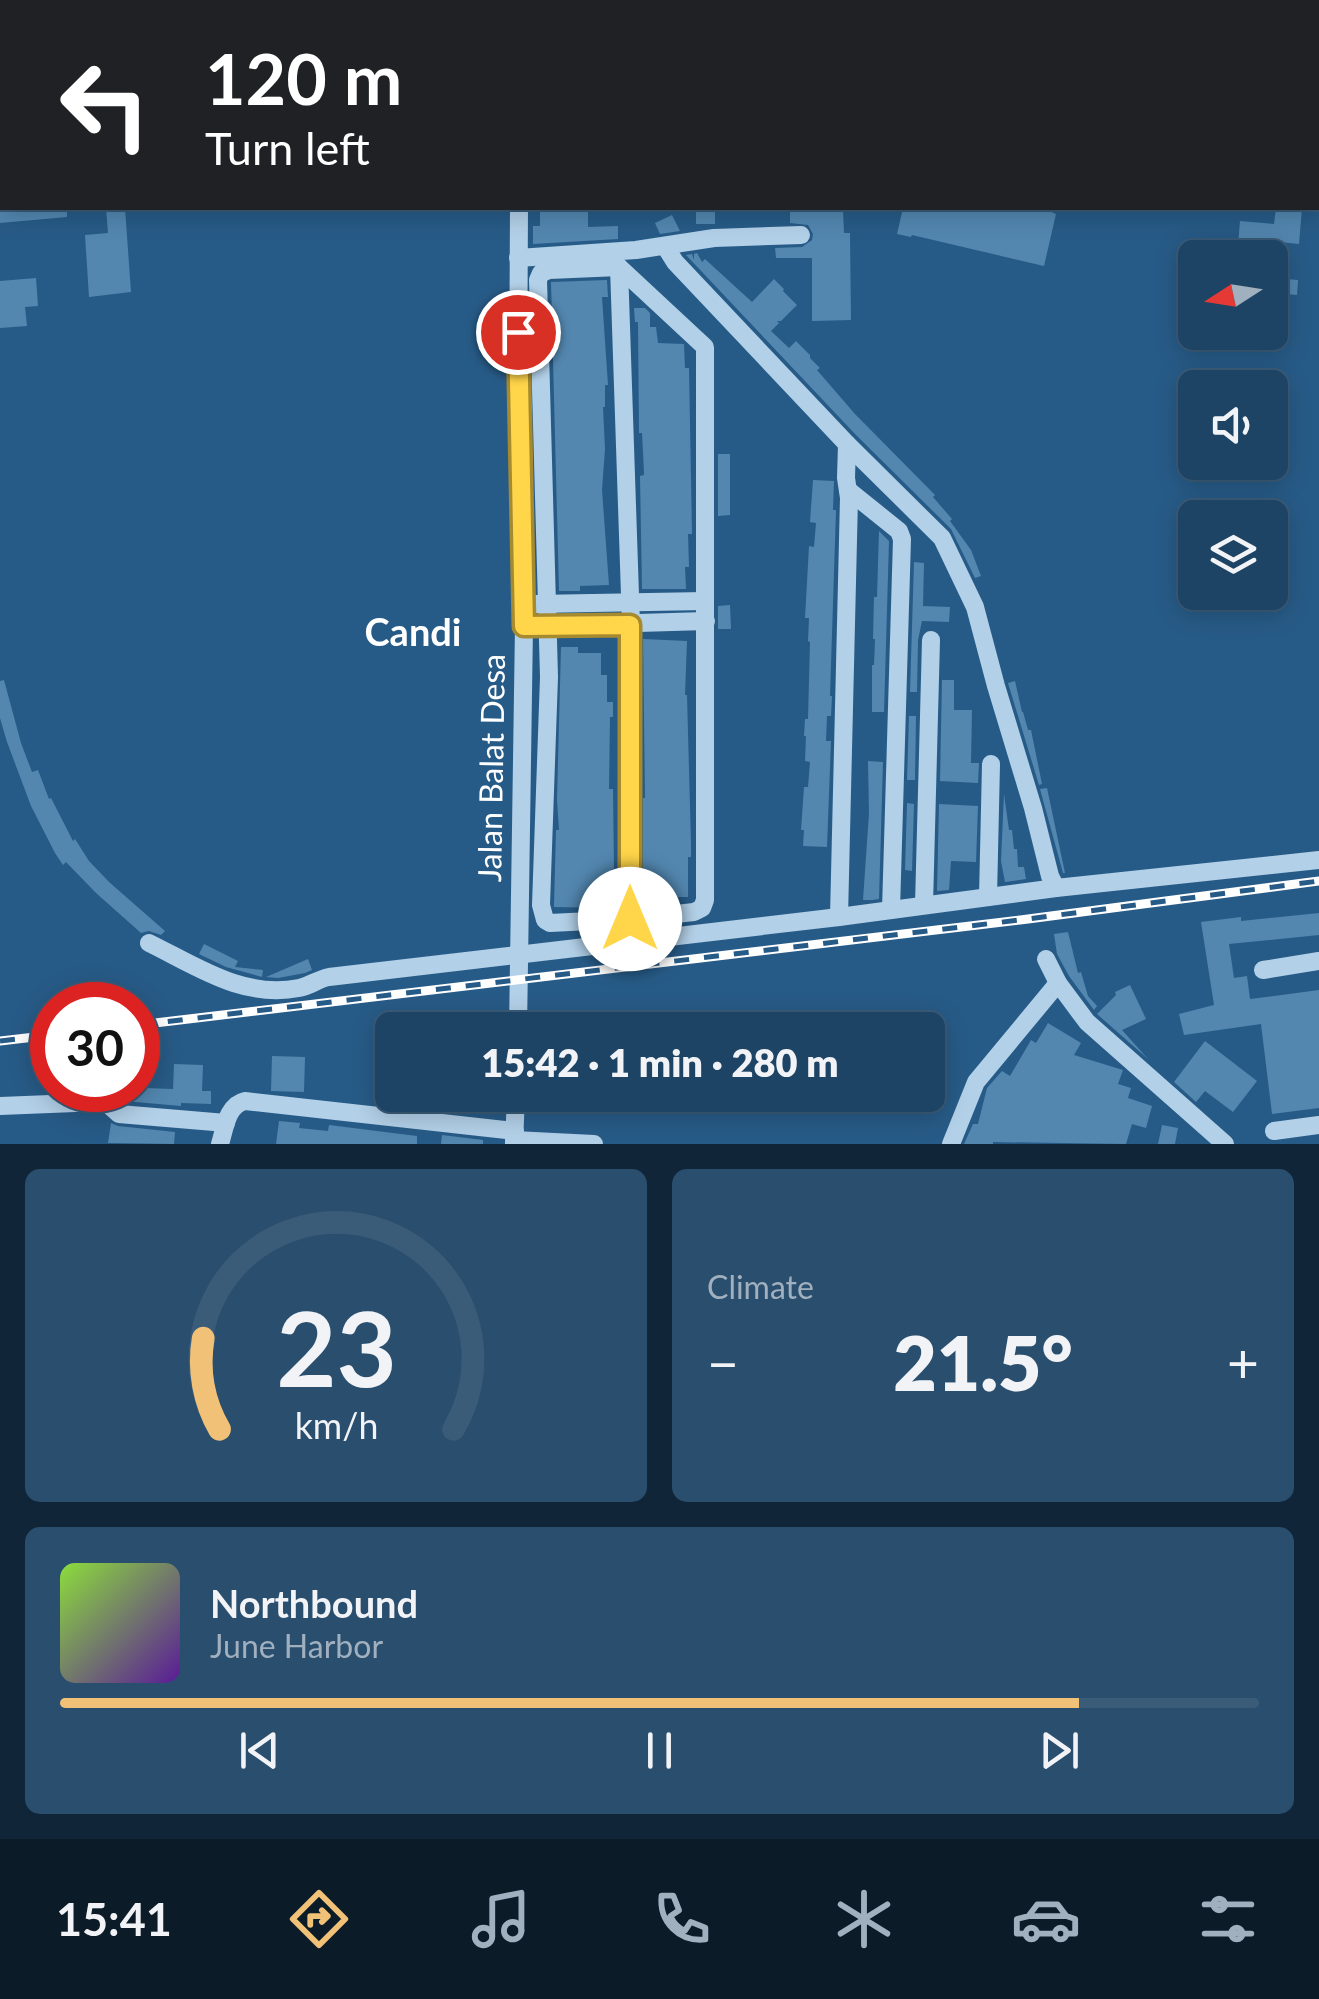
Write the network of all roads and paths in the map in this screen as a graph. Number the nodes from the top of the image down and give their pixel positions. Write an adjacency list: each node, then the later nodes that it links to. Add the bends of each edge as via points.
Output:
1 (520, 210): 4 (street, Jalan Balat Desa)
2 (801, 235): 3 (street)
3 (663, 246): 4 (street); 6 (street)
4 (518, 258): 10 (street, Jalan Balat Desa)
5 (619, 267): 8 (street, via 706,347); 9 (street); 11 (street, via 549,270 538,280)
6 (847, 450): 7 (street); 19 (street, via 942,538 964,581)
7 (847, 484): 22 (street, via 902,539); 23 (street)
8 (705, 600): 9 (street); 12 (street)
9 (629, 602): 11 (street); 13 (street)
10 (524, 604): 11 (street); 14 (street, Jalan Balat Desa)
11 (546, 604): 15 (street)
12 (706, 621): 13 (street); 24 (street, via 704,904 694,912)
13 (630, 625): 15 (street); 24 (street)
14 (524, 626): 15 (street); 26 (street, Jalan Balat Desa)
15 (547, 626): 24 (street, via 540,905 550,923)
16 (931, 640): 21 (street)
17 (991, 764): 20 (street)
18 (1319, 860): 19 (street)
19 (1054, 888): 20 (street)
20 (988, 897): 21 (street)
21 (924, 905): 22 (street)
22 (891, 910): 23 (street)
23 (840, 917): 26 (street)
24 (630, 919)
25 (149, 944): 26 (street, via 227,983 273,991 329,977)
26 (519, 954): 31 (street, Jalan Balat Desa)
27 (1046, 958): 30 (street)
28 (1319, 961): 29 (street)
29 (1263, 970)
30 (1054, 988): 40 (street, via 976,1082); 41 (street)
31 (518, 1012)
32 (0, 1106): 34 (street, via 100,1102 119,1114)
33 (516, 1112): 37 (street)
34 (226, 1123): 37 (street, via 234,1106 245,1101); 38 (street)
35 (1319, 1125): 36 (street)
36 (1274, 1131)
37 (515, 1138): 39 (street)
38 (220, 1144)
39 (594, 1144)
40 (951, 1144)
41 (1225, 1144)

